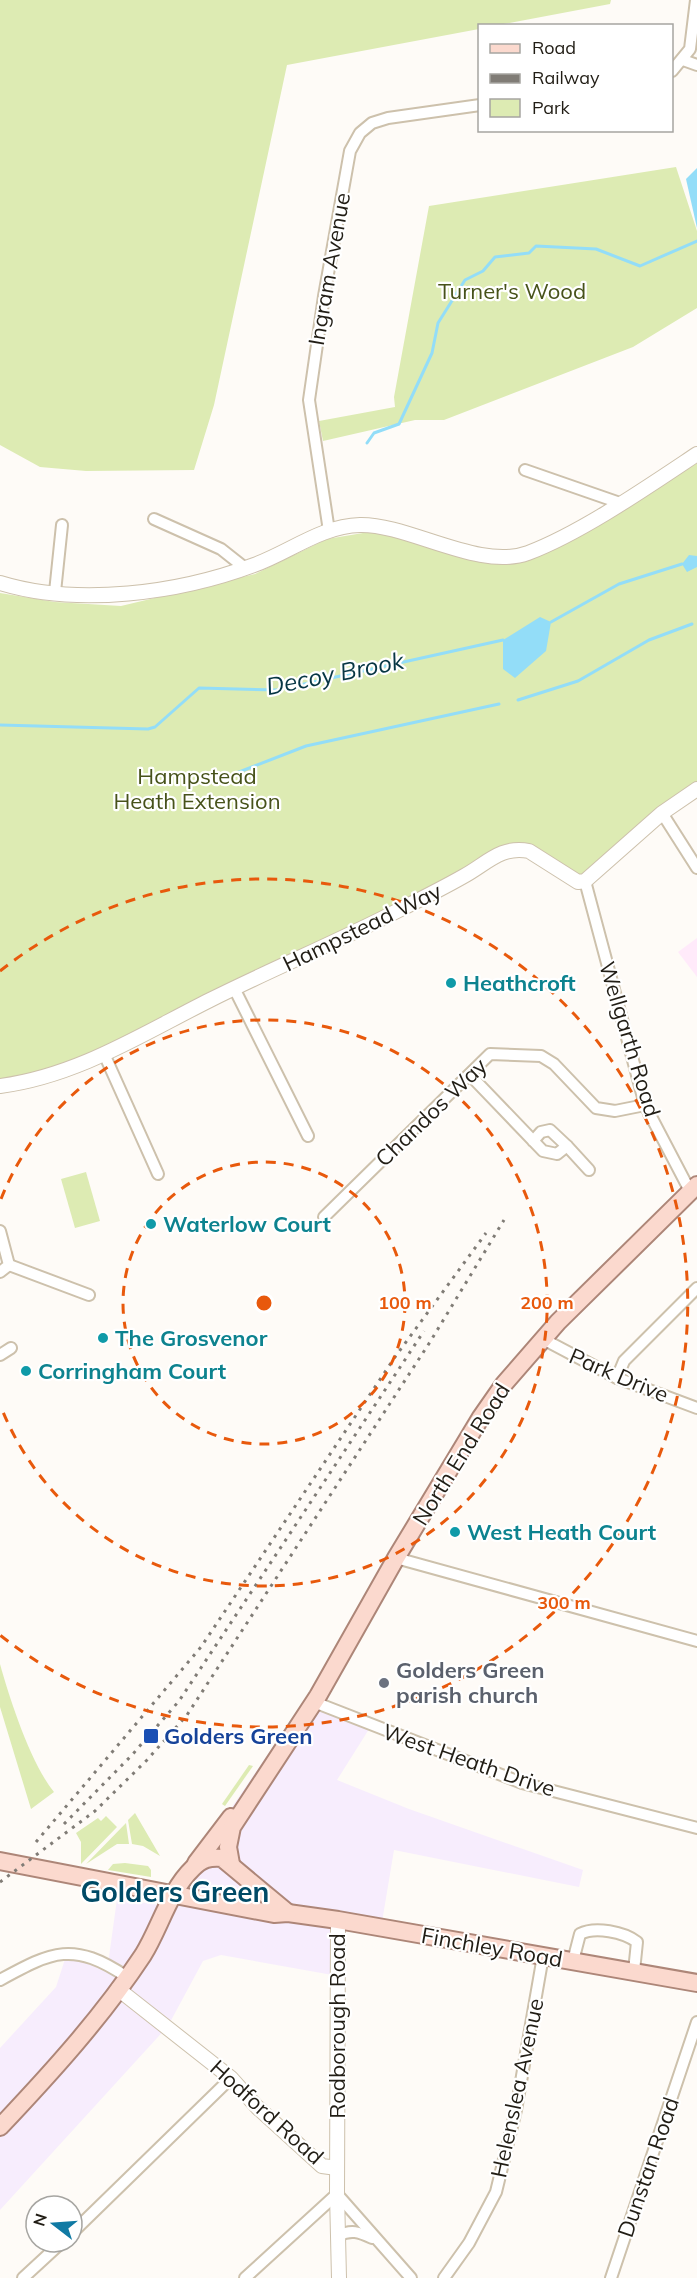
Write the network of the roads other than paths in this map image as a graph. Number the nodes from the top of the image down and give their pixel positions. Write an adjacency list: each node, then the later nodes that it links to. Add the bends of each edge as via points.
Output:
1 (696, 0): 2 (street, via 690,49)
2 (683, 60): 3 (street); 4 (street)
3 (697, 65)
4 (673, 70)
5 (478, 105): 11 (street, Ingram Avenue, via 372,123 360,133 350,151 309,400)
6 (697, 454): 8 (street)
7 (525, 470): 8 (street)
8 (620, 503): 11 (street, via 527,553 508,556 434,544 379,525)
9 (154, 519): 12 (street, via 221,549)
10 (62, 525): 14 (street)
11 (329, 531): 12 (street)
12 (245, 568): 14 (street, via 225,576 135,595)
13 (0, 583): 14 (street)
14 (56, 592)
15 (695, 795): 16 (street)
16 (662, 813): 17 (street); 18 (street)
17 (697, 868)
18 (585, 881): 19 (street, Hampstead Way, via 578,882 529,851 503,853 398,911); 23 (street, Wellgarth Road)
19 (234, 988): 20 (street, Hampstead Way); 24 (street)
20 (105, 1056): 22 (street, Hampstead Way, via 29,1081); 28 (street)
21 (470, 1075): 23 (street, Chandos Way, via 490,1054 541,1056 554,1064 596,1108 615,1111); 25 (street); 30 (street, Chandos Way)
22 (0, 1086)
23 (645, 1105): 29 (street, Wellgarth Road)
24 (308, 1136)
25 (533, 1141): 26 (street, via 550,1155); 26 (street, via 541,1132 550,1130)
26 (567, 1146): 27 (street)
27 (589, 1170)
28 (158, 1174)
29 (694, 1188): 35 (main road, North End Road)
30 (324, 1217)
31 (0, 1231): 32 (street)
32 (5, 1269): 34 (street)
33 (697, 1288): 38 (street, via 624,1361)
34 (89, 1295)
35 (543, 1339): 38 (street, Park Drive); 40 (main road, North End Road, via 481,1417)
36 (11, 1348): 37 (street)
37 (0, 1355)
38 (616, 1378): 39 (street, Park Drive)
39 (697, 1408)
40 (396, 1558): 41 (street); 42 (main road, North End Road)
41 (697, 1641)
42 (314, 1702): 43 (main road, North End Road); 44 (street, West Heath Drive, via 522,1783)
43 (274, 1761): 46 (main road, North End Road, via 232,1827); 47 (main road, North End Road)
44 (697, 1828)
45 (0, 1862): 49 (main road, Finchley Road)
46 (231, 1864): 47 (main road, via 213,1857 203,1859); 48 (main road, Finchley Road)
47 (191, 1869): 49 (main road); 50 (main road)
48 (243, 1878): 51 (main road, via 245,1891 241,1898); 52 (main road, Finchley Road)
49 (174, 1896): 50 (main road, Finchley Road); 54 (main road)
50 (208, 1901): 51 (main road, Finchley Road); 54 (main road, via 178,1911)
51 (228, 1904): 52 (main road, Finchley Road, via 274,1914)
52 (288, 1913): 53 (main road, Finchley Road)
53 (338, 1920): 55 (main road, Finchley Road); 64 (street, Rodborough Road)
54 (148, 1947): 59 (main road)
55 (543, 1956): 56 (main road, Finchley Road); 74 (street, Helenslea Avenue, via 516,2110 496,2192 469,2243)
56 (573, 1961): 57 (main road, Finchley Road); 57 (street, via 580,1934 589,1929 629,1936 637,1942)
57 (634, 1971): 60 (main road, Finchley Road)
58 (0, 1980): 59 (street, via 48,1956 84,1954 100,1959)
59 (122, 1983): 62 (street, Hodford Road); 63 (main road, via 83,2035)
60 (697, 1983)
61 (697, 2022): 75 (street, Dunstan Road)
62 (231, 2079): 64 (street, Hodford Road, via 322,2166); 66 (street)
63 (0, 2127)
64 (337, 2168): 65 (street, Hodford Road)
65 (337, 2194): 67 (street, Hodford Road); 68 (street); 71 (street)
66 (84, 2221)
67 (338, 2236): 68 (street, via 356,2231); 72 (street, Hodford Road)
68 (377, 2241): 73 (street)
69 (49, 2254): 70 (street)
70 (23, 2278)
71 (245, 2278)
72 (339, 2278)
73 (411, 2278)
74 (444, 2278)
75 (611, 2278)

